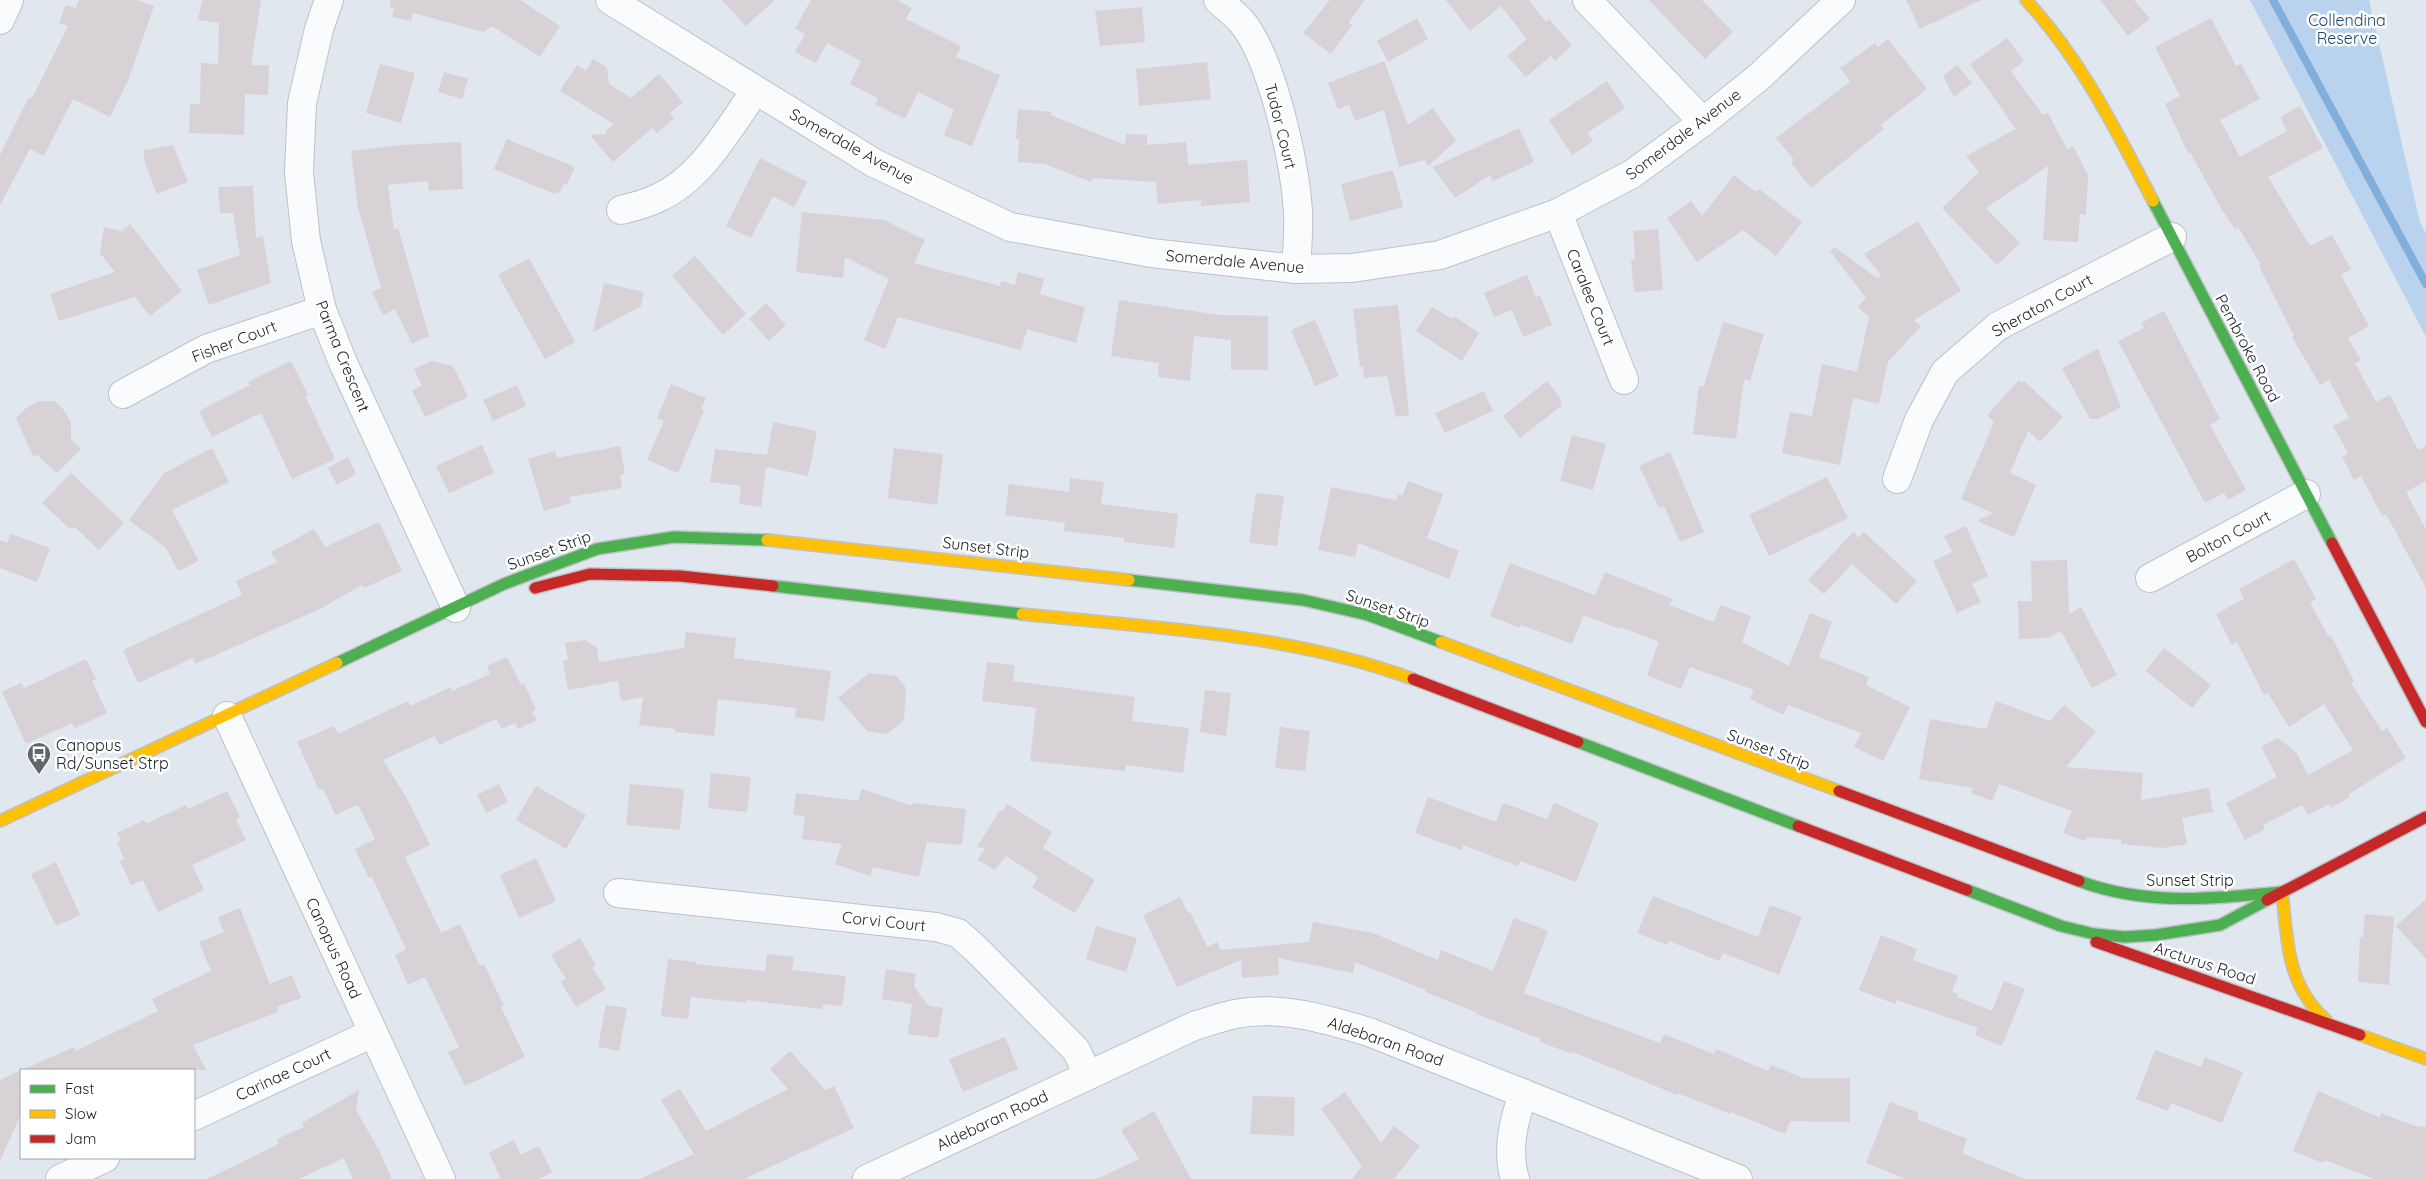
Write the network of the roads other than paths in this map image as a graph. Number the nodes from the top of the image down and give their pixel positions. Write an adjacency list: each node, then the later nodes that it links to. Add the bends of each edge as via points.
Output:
1 (10, 0): 8 (street)
2 (329, 0): 15 (street, Parma Crescent, via 302,103 299,172 306,241)
3 (610, 0): 9 (street, Somerdale Avenue)
4 (1218, 0): 14 (street, Tudor Court, via 1241,21 1248,33 1266,67 1279,110 1298,212)
5 (1587, 0): 10 (street)
6 (1841, 0): 10 (street, Somerdale Avenue, via 1759,77)
7 (2026, 0): 13 (street, Pembroke Road, via 2053,29 2105,110)
8 (0, 20)
9 (755, 91): 11 (street, via 704,162 682,183 658,198); 14 (street, Somerdale Avenue, via 874,163 1010,226 1151,253)
10 (1703, 122): 12 (street, Somerdale Avenue, via 1632,174)
11 (621, 210)
12 (1558, 213): 14 (street, Somerdale Avenue, via 1440,255 1352,268); 16 (street, Caralee Court)
13 (2172, 237): 18 (street, Sheraton Court, via 1998,326 1945,372 1919,420); 19 (street, Pembroke Road)
14 (1296, 269)
15 (322, 310): 17 (street, Fisher Court, via 206,349); 23 (street, Parma Crescent)
16 (1624, 380)
17 (123, 394)
18 (1897, 479)
19 (2306, 494): 20 (street, Bolton Court); 25 (street, Pembroke Road)
20 (2150, 578)
21 (527, 590): 30 (street, Sunset Strip, via 590,574 680,576 1225,636 1307,648 1393,672)
22 (509, 594): 23 (street, Sunset Strip)
23 (456, 608): 24 (street, Sunset Strip); 28 (street, Sunset Strip, via 504,584 597,548 674,537 787,540 1303,600 1368,615 2098,888 2167,899)
24 (227, 716): 27 (street, Sunset Strip); 32 (street, Canopus Road)
25 (2426, 722)
26 (2426, 817): 28 (street, Sunset Strip)
27 (0, 821)
28 (2282, 892): 30 (street, Sunset Strip, via 2228,922 2198,930 2126,937); 31 (street, Arcturus Road, via 2297,985 2319,1014)
29 (618, 893): 34 (street, Corvi Court, via 936,927 958,933 1076,1050)
30 (2060, 926): 31 (street, Arcturus Road, via 2133,956)
31 (2341, 1028): 33 (street, Arcturus Road)
32 (373, 1032): 36 (street, Carinae Court); 39 (street, Canopus Road)
33 (2426, 1060)
34 (1088, 1075): 35 (street, Aldebaran Road, via 1194,1026 1236,1014 1276,1012 1316,1016 1369,1032); 40 (street, Aldebaran Road)
35 (1523, 1093): 41 (street, via 1513,1125 1511,1166); 42 (street, Aldebaran Road)
36 (195, 1116)
37 (103, 1159): 38 (street)
38 (60, 1179)
39 (441, 1179)
40 (867, 1179)
41 (1514, 1179)
42 (1738, 1179)

